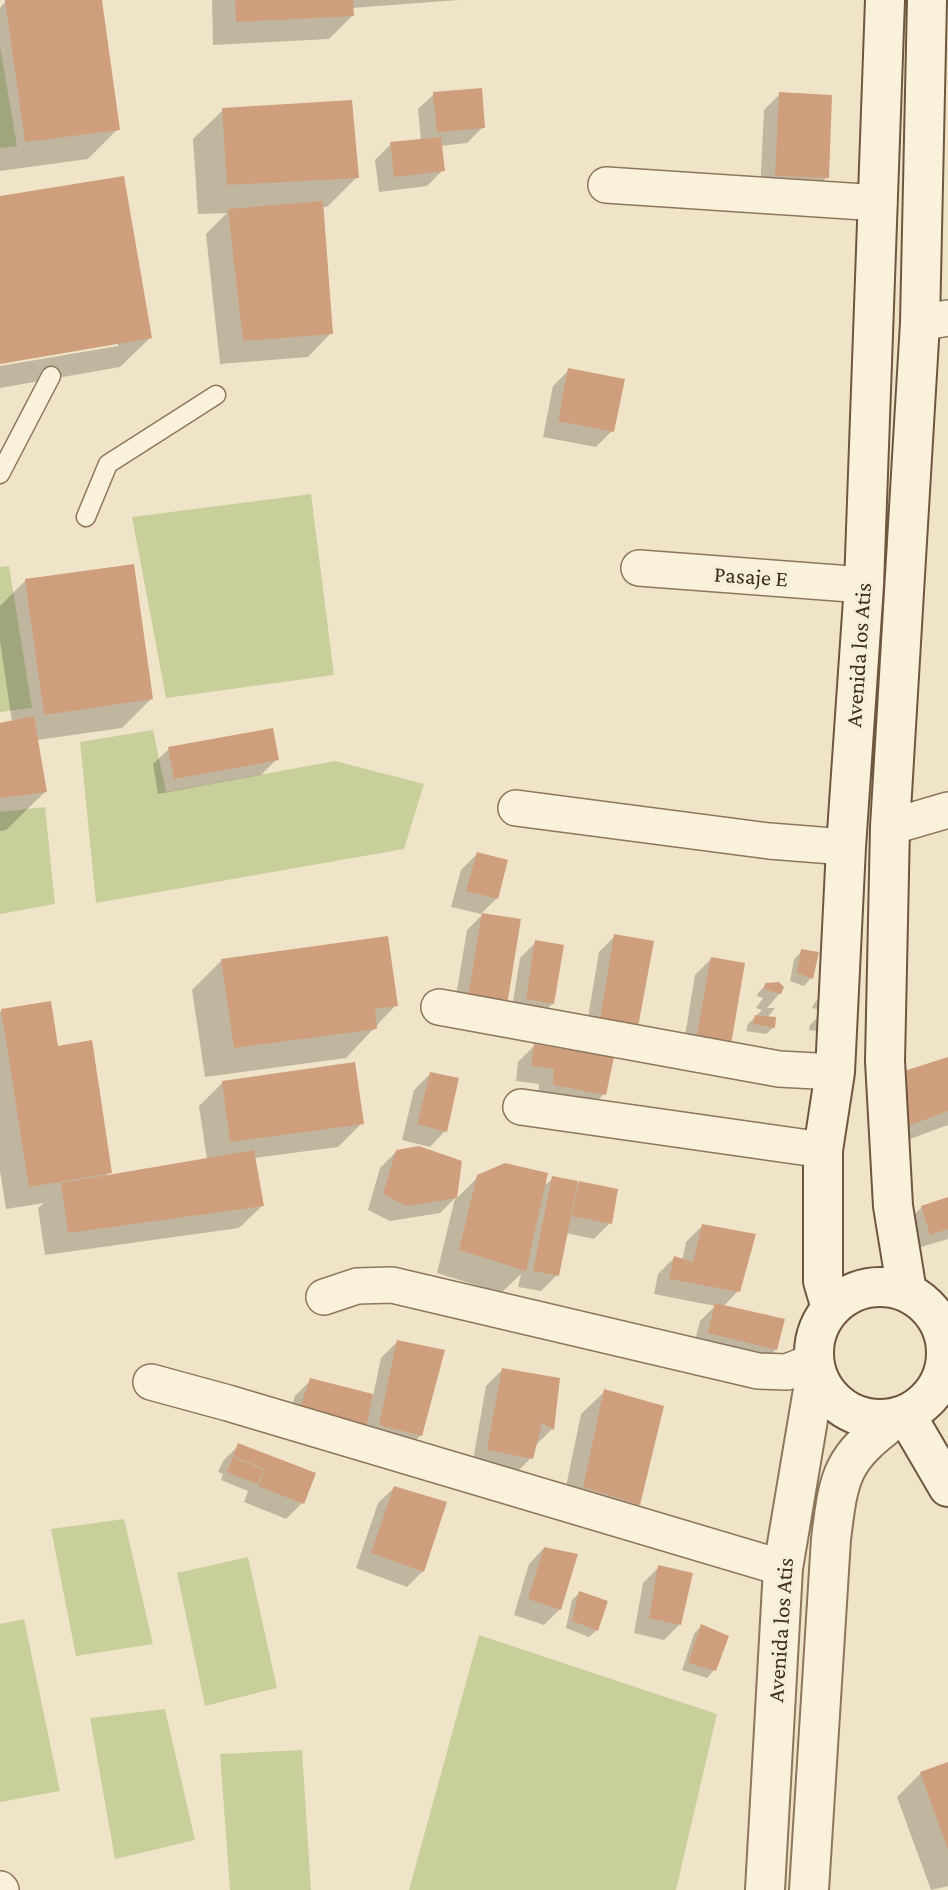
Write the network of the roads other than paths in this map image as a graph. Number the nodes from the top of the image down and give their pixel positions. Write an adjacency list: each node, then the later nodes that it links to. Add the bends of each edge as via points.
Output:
1 (885, 0): 4 (main road, Avenida los Atis)
2 (927, 0): 5 (main road, Avenida los Atis)
3 (606, 185): 4 (street)
4 (879, 203): 11 (main road, Avenida los Atis)
5 (934, 320): 14 (main road, Avenida los Atis)
6 (51, 376): 8 (lane)
7 (216, 396): 9 (lane, via 108,464)
8 (0, 474)
9 (86, 517)
10 (639, 568): 11 (street, Pasaje E)
11 (864, 585): 15 (main road, Avenida los Atis)
12 (516, 808): 15 (street, via 769,841)
13 (948, 810): 14 (street)
14 (890, 827): 20 (main road, Avenida los Atis, via 885,1061 893,1206)
15 (846, 846): 17 (main road, Avenida los Atis)
16 (439, 1007): 17 (street, via 779,1069)
17 (835, 1072): 19 (main road, Avenida los Atis)
18 (521, 1107): 19 (street)
19 (823, 1150): 22 (main road, Avenida los Atis, via 823,1281)
20 (907, 1292): 22 (main road, via 866,1288 846,1295); 23 (main road, Avenida los Atis)
21 (324, 1297): 24 (street, via 357,1286 392,1285 758,1371 787,1372)
22 (831, 1308): 24 (main road, Avenida los Atis, via 814,1342)
23 (945, 1324): 25 (main road, Avenida los Atis)
24 (815, 1366): 27 (main road, via 828,1394 846,1411 870,1419); 29 (main road, Avenida los Atis)
25 (947, 1368): 27 (main road, Avenida los Atis, via 932,1396)
26 (151, 1382): 29 (street)
27 (901, 1417): 28 (main road); 31 (main road, Avenida los Atis, via 869,1438 846,1466 837,1492)
28 (948, 1487)
29 (783, 1568): 30 (main road, Avenida los Atis)
30 (765, 1890)
31 (809, 1890)

